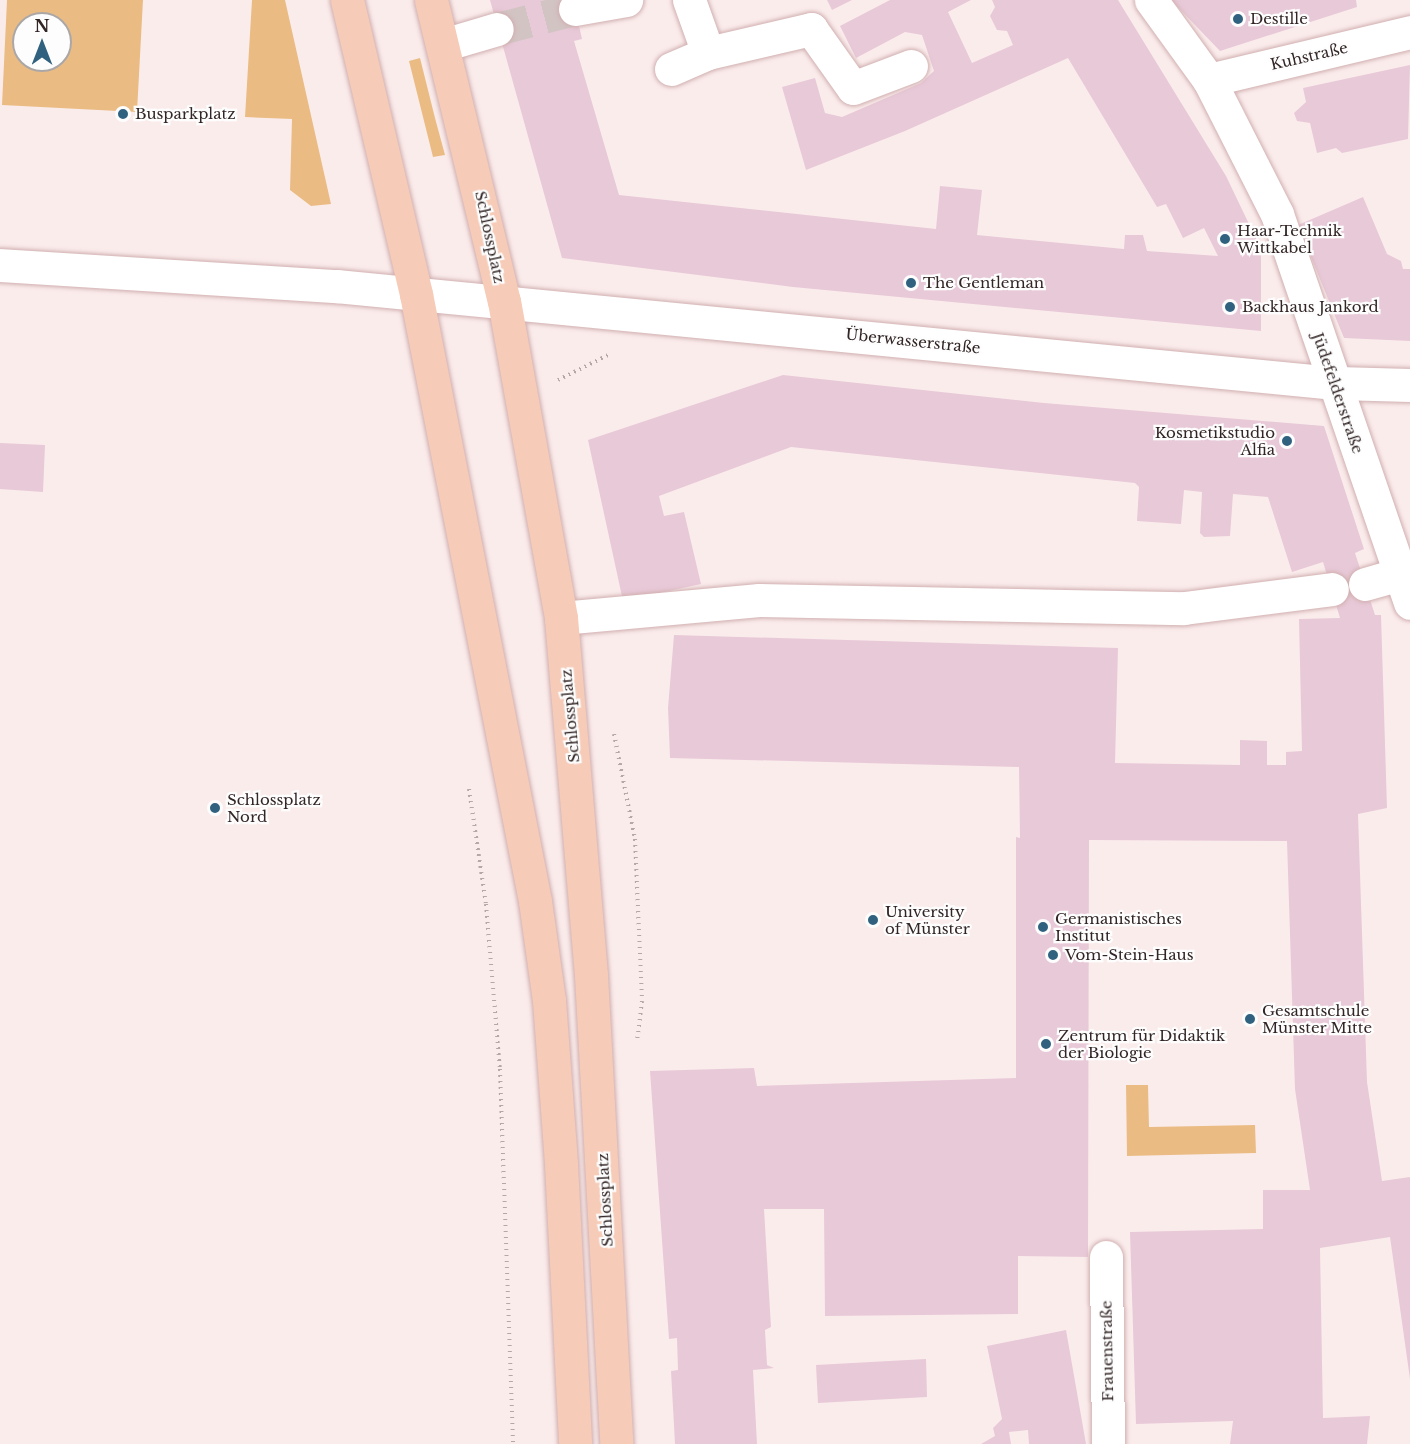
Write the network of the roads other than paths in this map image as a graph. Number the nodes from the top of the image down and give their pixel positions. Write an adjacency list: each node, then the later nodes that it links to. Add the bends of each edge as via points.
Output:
1 (347, 0): 15 (main road)
2 (431, 0): 9 (main road, Schlossplatz)
3 (626, 0): 6 (street)
4 (689, 0): 10 (street)
5 (1151, 0): 13 (street, Jüdefelderstraße)
6 (575, 9)
7 (497, 29): 9 (street)
8 (1410, 32): 13 (street, Kuhstraße)
9 (443, 45): 16 (main road, Schlossplatz)
10 (708, 53): 11 (street, via 811,29 853,88); 12 (street)
11 (911, 66)
12 (671, 69)
13 (1209, 80): 17 (street, Jüdefelderstraße, via 1277,214)
14 (0, 265): 15 (street)
15 (416, 294): 16 (street, Überwasserstraße); 24 (main road, via 514,784 543,950 561,1164)
16 (504, 301): 17 (street, Überwasserstraße); 22 (main road, Schlossplatz)
17 (1335, 383): 18 (street, Überwasserstraße); 21 (street, Jüdefelderstraße)
18 (1410, 385)
19 (1365, 584): 21 (street)
20 (1332, 589): 22 (street, via 1184,608 759,600)
21 (1404, 589)
22 (561, 618): 25 (main road, Schlossplatz, via 593,999)
23 (1106, 1257): 26 (street, Frauenstraße)
24 (575, 1444)
25 (616, 1444)
26 (1108, 1444)

